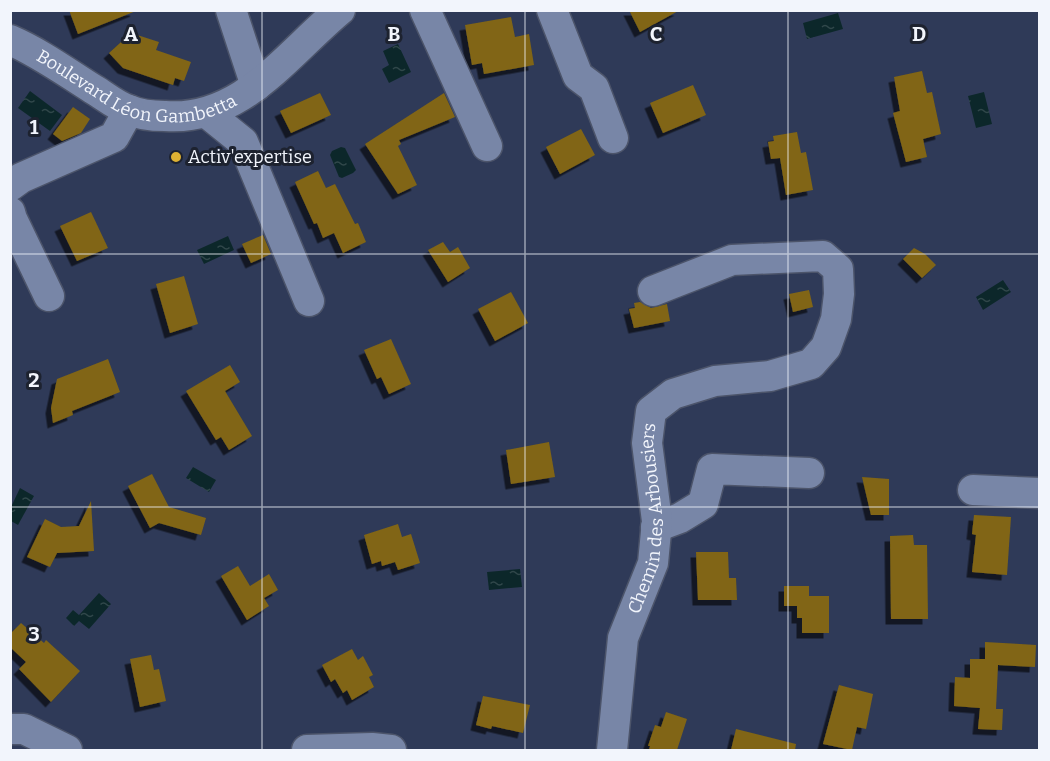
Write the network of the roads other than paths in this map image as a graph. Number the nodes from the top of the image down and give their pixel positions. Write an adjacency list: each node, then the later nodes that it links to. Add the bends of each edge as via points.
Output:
1 (231, 10): 6 (street)
2 (340, 10): 6 (street, Boulevard Léon Gambetta)
3 (424, 10): 10 (street)
4 (552, 10): 9 (street, via 578,75 594,88)
5 (10, 40): 7 (street, Boulevard Léon Gambetta)
6 (256, 86): 8 (street, Boulevard Léon Gambetta)
7 (129, 110): 8 (street, Boulevard Léon Gambetta, via 168,117); 11 (street, via 114,137)
8 (207, 113): 15 (street, via 243,142)
9 (613, 138)
10 (487, 146)
11 (10, 186)
12 (10, 212): 14 (street)
13 (653, 291): 19 (street, Chemin des Arbousiers, via 732,260 823,256 838,269 836,319 826,347 811,364 770,376 715,381 673,394 651,411 646,442)
14 (49, 296)
15 (309, 300)
16 (809, 472): 19 (street, via 712,469 703,504)
17 (973, 490): 18 (street)
18 (1040, 493)
19 (656, 527): 24 (street, Chemin des Arbousiers, via 653,563 623,638)
20 (10, 729): 21 (street, via 24,729)
21 (68, 750)
22 (307, 750): 23 (street)
23 (391, 750)
24 (612, 750)

